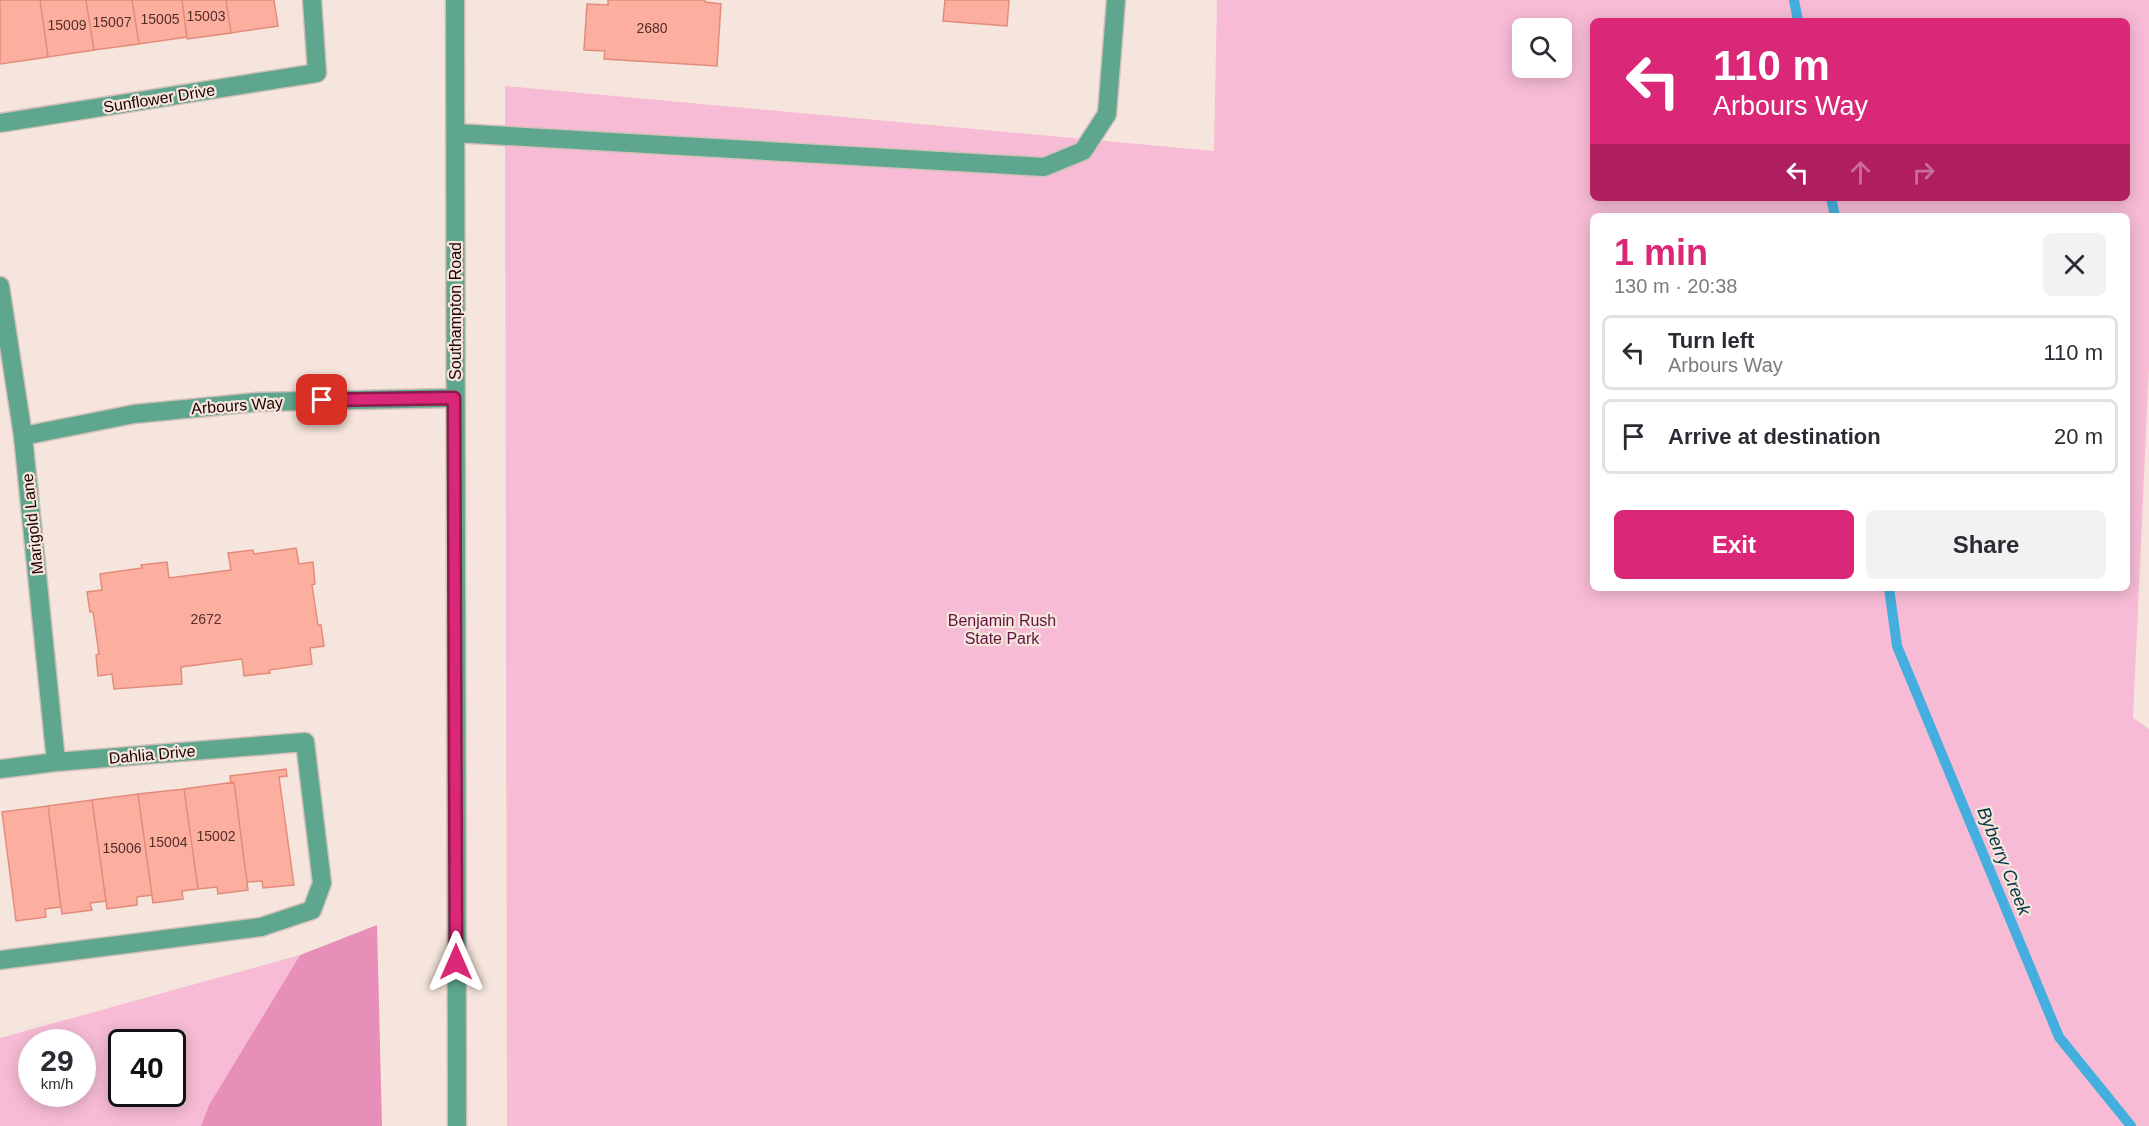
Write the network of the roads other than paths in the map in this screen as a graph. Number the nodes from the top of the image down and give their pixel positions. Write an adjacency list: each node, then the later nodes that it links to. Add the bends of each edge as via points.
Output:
1 (312, 0): 4 (street, Sunflower Drive, via 317,73)
2 (455, 0): 5 (street, Southampton Road)
3 (1116, 0): 5 (street, via 1107,114 1083,151 1044,167)
4 (0, 123)
5 (456, 133): 7 (street, Southampton Road)
6 (0, 286): 8 (street, Marigold Lane)
7 (454, 398): 8 (street, Arbours Way, via 257,402 134,414); 12 (street, Southampton Road)
8 (23, 436): 9 (street, Marigold Lane)
9 (56, 762): 10 (street, Dahlia Drive); 11 (street, Dahlia Drive, via 304,742 322,883 312,910 261,927)
10 (0, 770)
11 (0, 960)
12 (457, 1126)

